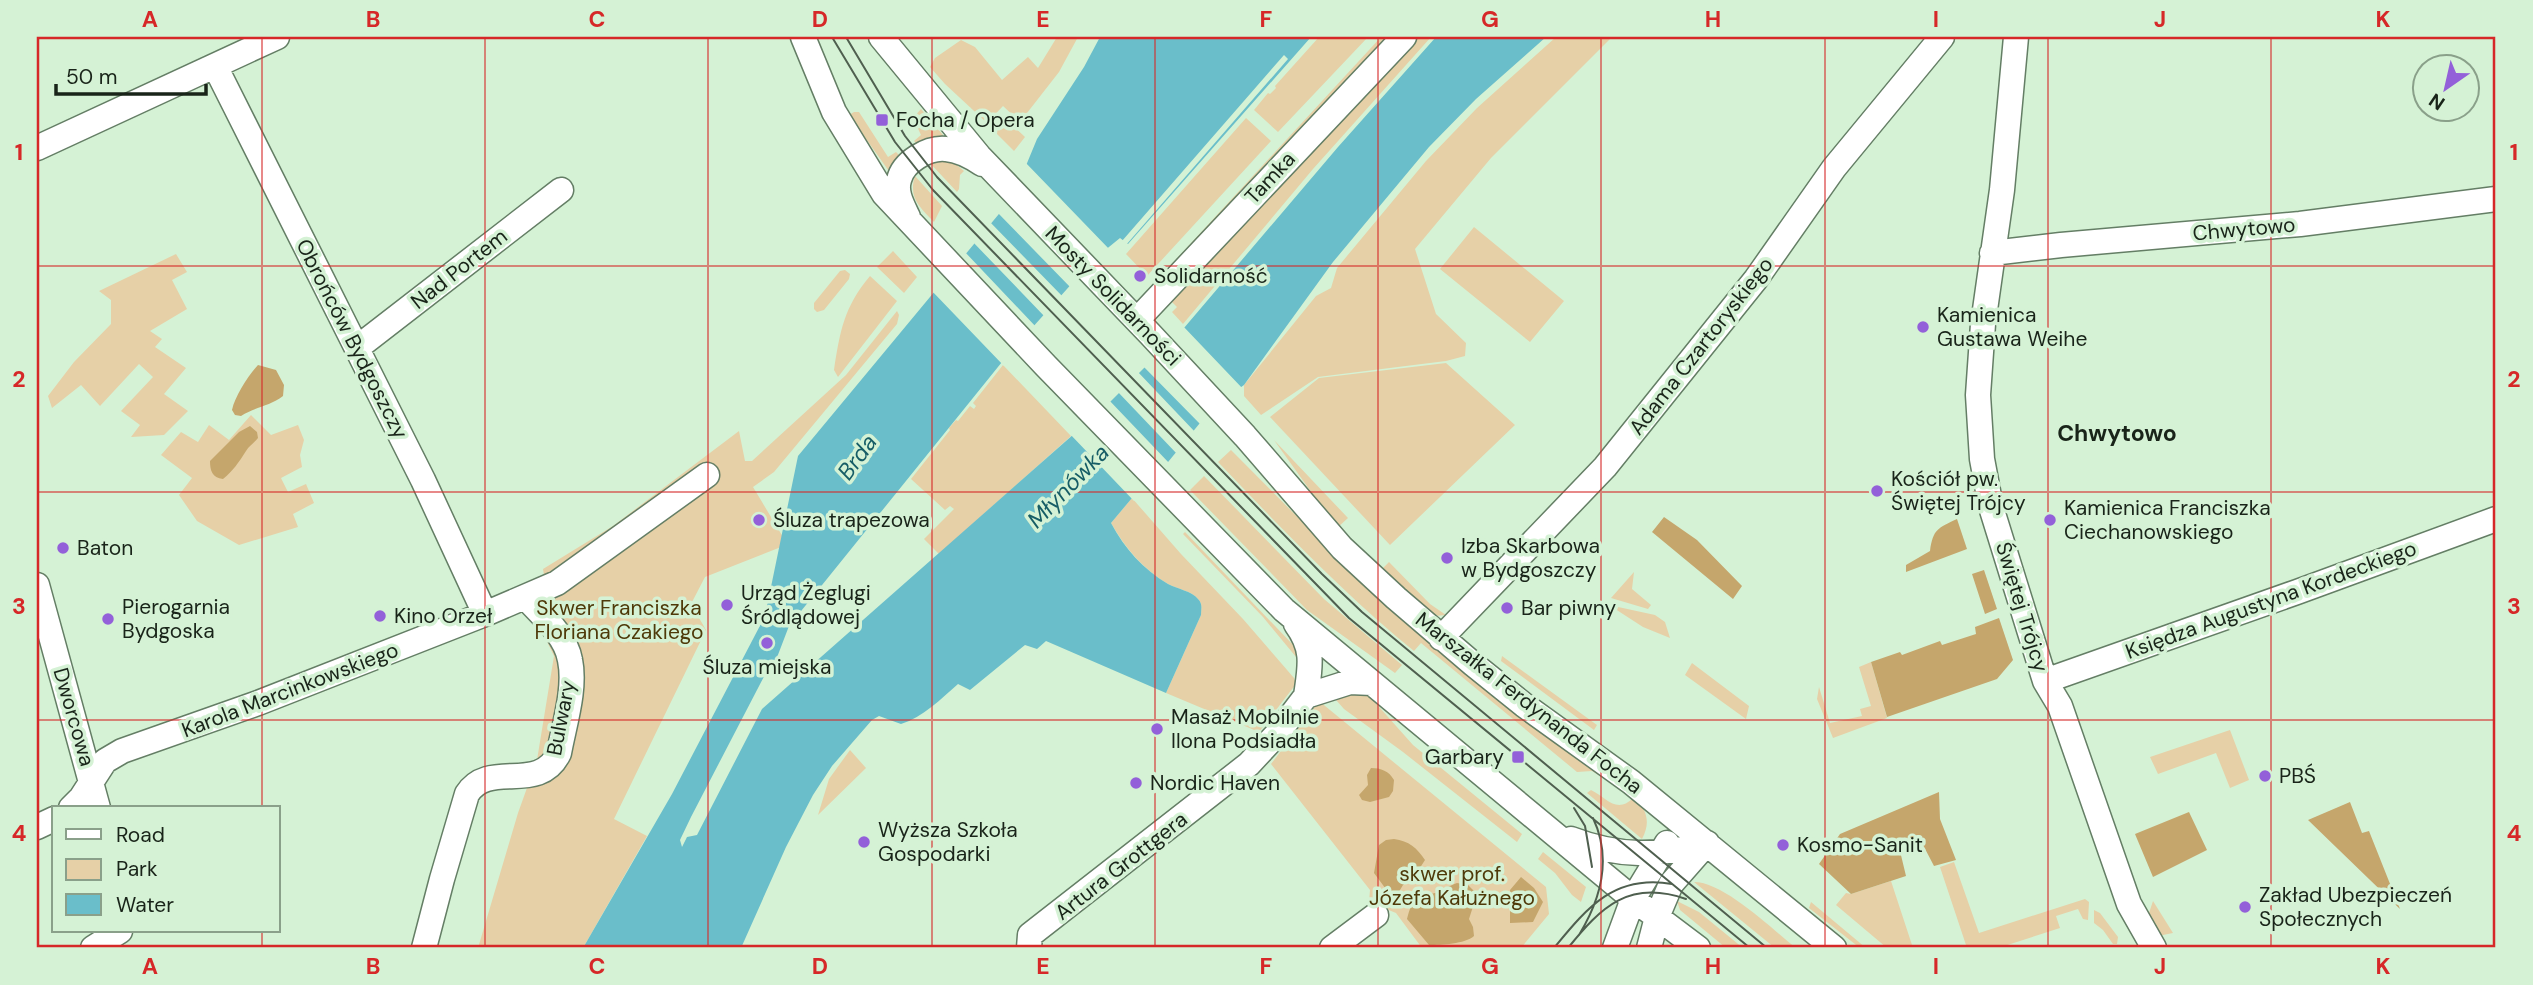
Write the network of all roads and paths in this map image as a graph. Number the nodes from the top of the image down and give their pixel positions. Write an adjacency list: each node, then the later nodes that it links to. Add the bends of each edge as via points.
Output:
1 (277, 37): 7 (street)
2 (803, 37): 12 (street, via 848,138 884,194)
3 (881, 37): 9 (street)
4 (1404, 37): 14 (street, Tamka)
5 (1942, 37): 23 (street, Adama Czartoryskiego, via 1834,168 1756,279 1605,467)
6 (2016, 37): 13 (street, Świętej Trójcy)
7 (215, 66): 8 (street); 15 (street, Obrońców Bydgoszczy)
8 (37, 148)
9 (977, 158): 12 (street, via 933,149 910,163 898,181 899,197); 14 (street, Mosty Solidarności, via 998,174)
10 (561, 190): 15 (street, Nad Portem)
11 (2496, 199): 13 (street, Chwytowo, via 2300,224)
12 (916, 230): 21 (street)
13 (1992, 253): 24 (street, Świętej Trójcy, via 1978,395 1982,459 1992,508)
14 (1144, 327): 16 (street, Mosty Solidarności)
15 (357, 348): 22 (street, Obrońców Bydgoszczy)
16 (1245, 436): 23 (street, Marszałka Ferdynanda Focha, via 1342,548)
17 (707, 475): 20 (street, Karola Marcinkowskiego, via 557,583)
18 (2496, 519): 24 (street, Księdza Augustyna Kordeckiego)
19 (37, 585): 27 (street, Dworcowa)
20 (526, 598): 22 (street, Karola Marcinkowskiego); 39 (street, Bulwary, via 560,638 571,662 559,753 541,773 484,779 472,785)
21 (1284, 610): 25 (street); 26 (street, Artura Grottgera, via 1308,643 1311,661)
22 (485, 614): 27 (street, Karola Marcinkowskiego, via 122,751 105,761)
23 (1441, 638): 30 (street, Marszałka Ferdynanda Focha)
24 (2045, 681): 46 (street, Świętej Trójcy, via 2060,706 2130,904)
25 (1372, 683): 26 (street, via 1350,682); 31 (street)
26 (1306, 696): 40 (street, Artura Grottgera, via 1249,764 1030,935)
27 (91, 779): 28 (street, Karola Marcinkowskiego); 29 (street, Dworcowa)
28 (73, 806)
29 (98, 806)
30 (1681, 822): 32 (street, Marszałka Ferdynanda Focha); 33 (street)
31 (1554, 833): 33 (street, via 1609,851); 34 (street)
32 (1707, 843): 33 (street); 36 (street, via 1671,884); 45 (street, Marszałka Ferdynanda Focha)
33 (1660, 852): 34 (street)
34 (1633, 899): 36 (street); 42 (street)
35 (1376, 915): 41 (street)
36 (1657, 916): 43 (street); 44 (street)
37 (118, 932): 38 (street)
38 (93, 948)
39 (424, 948)
40 (1029, 948)
41 (1332, 948)
42 (1615, 948)
43 (1649, 948)
44 (1698, 948)
45 (1834, 948)
46 (2154, 948)

